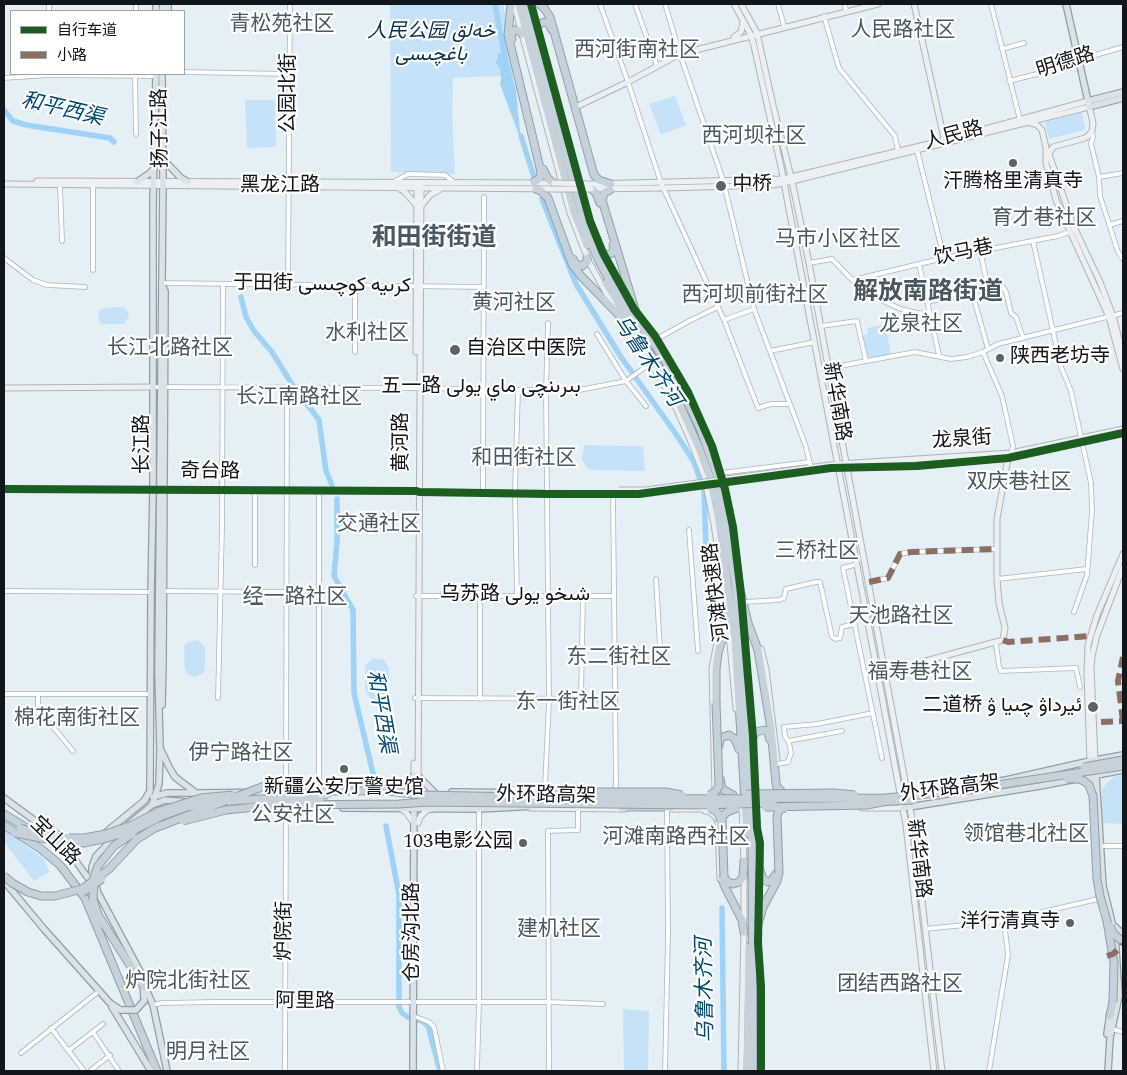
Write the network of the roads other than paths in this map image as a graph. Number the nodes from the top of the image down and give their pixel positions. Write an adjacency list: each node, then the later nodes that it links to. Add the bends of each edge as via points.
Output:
1 (290, 4): 34 (street, 公园北街)
2 (513, 4): 24 (main road); 76 (highway, via 508,35 541,172)
3 (519, 4): 108 (highway, 河滩快速路, via 574,212 594,262)
4 (526, 4): 120 (highway, 河滩快速路, via 588,236 612,285)
5 (531, 4): 22 (main road)
6 (539, 4): 80 (highway, via 550,18 594,175)
7 (600, 4): 41 (street)
8 (635, 4): 32 (street)
9 (665, 4): 30 (street)
10 (734, 4): 20 (main road, 新华南路)
11 (741, 4): 23 (main road, 新华南路)
12 (778, 4): 21 (street)
13 (845, 4): 18 (street)
14 (878, 4): 18 (main road)
15 (914, 4): 52 (main road)
16 (991, 4): 29 (street)
17 (1066, 4): 31 (main road)
18 (846, 11): 19 (main road)
19 (824, 16): 21 (main road); 56 (street, via 839,68 894,136)
20 (743, 22): 25 (main road, 新华南路); 26 (main road, via 741,32)
21 (784, 26): 23 (main road)
22 (538, 28): 78 (highway, via 545,22 552,29 592,174); 91 (main road, via 590,221)
23 (756, 30): 25 (main road); 62 (main road, 新华南路)
24 (522, 34): 77 (highway, via 516,30 511,36 544,173); 93 (main road, via 570,213)
25 (751, 35): 26 (main road); 63 (main road, 新华南路)
26 (729, 40): 30 (main road)
27 (1024, 43): 29 (street)
28 (1123, 47): 31 (street, 明德路)
29 (1002, 48): 42 (street)
30 (680, 54): 32 (main road); 66 (street)
31 (1079, 60): 42 (street, 明德路); 46 (main road)
32 (657, 66): 41 (main road)
33 (185, 72): 34 (street)
34 (290, 74): 72 (street, 公园北街)
35 (48, 75): 36 (street); 40 (street)
36 (135, 75): 51 (street)
37 (158, 75): 43 (main road, 扬子江路)
38 (158, 75): 59 (main road, 扬子江路)
39 (167, 75): 43 (main road)
40 (4, 78)
41 (628, 82): 47 (main road); 79 (street)
42 (1009, 82): 48 (street)
43 (162, 87): 58 (main road, 扬子江路)
44 (1123, 92): 46 (main road, 人民路)
45 (1123, 98): 46 (main road, 人民路)
46 (1089, 104): 48 (main road, 人民路); 49 (main road, 人民路); 50 (main road)
47 (576, 107)
48 (1020, 120): 52 (main road, 人民路)
49 (1025, 123): 52 (main road, 人民路); 55 (main road, via 1040,127)
50 (1092, 131): 53 (main road, via 1085,138); 61 (street, via 1091,144)
51 (136, 134)
52 (945, 141): 54 (main road, 人民路); 56 (main road, 人民路)
53 (1056, 146): 55 (main road); 57 (main road, via 1051,149)
54 (917, 150): 62 (main road, 人民路); 94 (street)
55 (1046, 150): 57 (main road); 87 (main road, via 1055,196)
56 (898, 151): 62 (main road, 人民路)
57 (1050, 157): 87 (main road)
58 (163, 159): 65 (main road); 71 (main road, 扬子江路)
59 (155, 166): 64 (main road); 70 (main road, 扬子江路)
60 (1123, 173): 61 (street)
61 (1098, 177): 86 (street)
62 (792, 179): 63 (main road, 人民路); 96 (main road, 新华南路)
63 (784, 181): 66 (main road, 人民路, via 773,185); 127 (main road, 新华南路)
64 (138, 182): 67 (main road, 黑龙江路); 70 (main road, 黑龙江路)
65 (188, 182): 71 (main road, 黑龙江路); 72 (main road, 黑龙江路)
66 (724, 182): 79 (main road, 人民路); 113 (street)
67 (4, 183): 73 (main road, 黑龙江路)
68 (392, 183): 69 (street, via 412,174 445,175); 72 (main road, 黑龙江路); 75 (main road, 黑龙江路)
69 (455, 183): 75 (main road, 黑龙江路); 76 (main road, 黑龙江路)
70 (154, 184): 71 (main road, 黑龙江路); 74 (main road, 黑龙江路); 139 (main road, 长江路)
71 (163, 184): 72 (main road, 黑龙江路); 100 (main road, 长江路)
72 (289, 184): 81 (main road, 黑龙江路); 102 (street, 公园北街)
73 (60, 185): 74 (main road, 黑龙江路); 88 (street)
74 (93, 185): 98 (street)
75 (419, 186): 81 (main road, 黑龙江路); 82 (main road, 黑龙江路); 84 (main road, 黄河路)
76 (535, 186): 77 (main road, 黑龙江路); 82 (main road, 黑龙江路); 116 (highway, via 548,198 572,264)
77 (556, 186): 78 (main road, 黑龙江路, bridge); 93 (highway, via 551,198 571,256 580,266 586,264)
78 (590, 186): 80 (main road, 黑龙江路); 91 (highway, via 599,198 614,247 610,254)
79 (662, 186): 80 (main road, 黑龙江路); 111 (street)
80 (610, 187): 112 (highway, via 602,200)
81 (398, 188): 84 (main road)
82 (442, 188): 84 (main road)
83 (484, 196): 106 (street)
84 (419, 206): 105 (main road, 黄河路)
85 (1123, 222): 86 (street)
86 (1109, 225): 95 (street)
87 (1073, 231): 89 (street, 饮马巷); 117 (main road)
88 (62, 241)
89 (1033, 241): 90 (street, 饮马巷); 123 (street)
90 (980, 250): 94 (street, 饮马巷); 107 (street)
91 (603, 253): 112 (main road)
92 (4, 258): 103 (street, via 34,280 48,285)
93 (587, 258): 116 (main road)
94 (944, 258): 97 (street, 饮马巷)
95 (1123, 259)
96 (809, 263): 99 (street, via 832,259); 122 (main road, 新华南路)
97 (919, 264): 99 (street, 饮马巷); 110 (street)
98 (93, 270)
99 (853, 280): 115 (street, via 874,297 917,313)
100 (161, 284): 101 (street, 于田街 كرىيە كوچىسى); 139 (main road, 长江路)
101 (223, 284): 102 (street, 于田街 كرىيە كوچىسى); 140 (street)
102 (288, 285): 104 (street, 于田街 كرىيە كوچىسى)
103 (85, 286)
104 (355, 286): 105 (street, 于田街 كرىيە كوچىسى); 130 (street)
105 (419, 287): 106 (street, 于田街 كرىيە كوچىسى); 143 (main road, 黄河路)
106 (484, 287): 144 (street)
107 (988, 288): 109 (street); 125 (street, via 1003,286 1011,314 1016,317)
108 (610, 290): 121 (highway); 172 (highway, 河滩快速路, via 682,410 709,475)
109 (972, 292): 110 (street); 128 (street)
110 (928, 302): 115 (street)
111 (718, 307): 118 (street); 126 (street)
112 (634, 309): 120 (highway); 126 (main road)
113 (754, 309): 118 (street); 129 (street)
114 (1123, 313): 117 (street)
115 (930, 314): 133 (street)
116 (619, 315): 121 (main road)
117 (1111, 317): 123 (street); 132 (main road); 137 (main road)
118 (724, 320): 147 (street, via 758,408)
119 (548, 324): 146 (street)
120 (639, 324): 172 (highway, 河滩快速路, via 663,357 700,428 716,472)
121 (626, 326): 135 (main road)
122 (821, 326): 134 (street, via 857,321); 136 (main road, 新华南路)
123 (1054, 331): 125 (street); 150 (street)
124 (597, 334): 138 (street)
125 (1023, 338): 128 (street)
126 (657, 340): 156 (main road, via 688,392)
127 (815, 342): 129 (street); 154 (main road, 新华南路)
128 (988, 349): 131 (street)
129 (770, 351): 147 (street)
130 (355, 352)
131 (983, 352): 133 (street, via 967,357); 151 (street, via 1002,396 1013,446)
132 (1123, 354)
133 (939, 356): 134 (street, via 915,352)
134 (866, 361): 136 (street)
135 (651, 363): 138 (street, 五一路 بىرىنچى ماي يولى); 170 (main road, via 689,437 704,475)
136 (829, 368): 153 (main road, 新华南路)
137 (1123, 369)
138 (628, 380): 146 (street, 五一路 بىرىنچى ماي يولى, via 574,391); 148 (street)
139 (159, 387): 140 (street, 五一路 بىرىنچى ماي يولى); 141 (main road, 五一路 بىرىنچى ماي يولى); 158 (main road, 长江路)
140 (223, 387): 142 (street, 五一路 بىرىنچى ماي يولى); 159 (street)
141 (4, 388)
142 (287, 388): 143 (street, 五一路 بىرىنچى ماي يولى); 161 (street, 炉院街)
143 (418, 388): 144 (street, 五一路 بىرىنچى ماي يولى); 164 (main road, 黄河路)
144 (483, 390): 145 (street, 五一路 بىرىنچى ماي يولى); 163 (street)
145 (518, 391): 146 (street, 五一路 بىرىنچى ماي يولى); 165 (street)
146 (546, 391): 167 (street)
147 (790, 404): 152 (street)
148 (646, 406)
149 (1123, 431): 150 (main road, 龙泉街)
150 (1082, 440): 151 (main road, 龙泉街); 179 (street, via 1091,483)
151 (1010, 456): 153 (main road, 龙泉街, via 917,466); 173 (main road, via 996,519)
152 (810, 465): 154 (main road, 龙泉街); 155 (main road, 龙泉街); 156 (street)
153 (846, 465): 154 (main road, 龙泉街); 183 (main road, 新华南路)
154 (839, 466): 155 (main road, 龙泉街); 175 (main road, 新华南路)
155 (800, 470): 166 (main road, bridge, via 652,492)
156 (720, 473): 169 (main road)
157 (4, 489): 158 (main road, 奇台路)
158 (159, 489): 159 (main road, 奇台路); 185 (main road, 长江路)
159 (222, 490): 160 (main road, 奇台路); 186 (street)
160 (255, 490): 161 (main road, 奇台路); 176 (street)
161 (288, 490): 162 (main road, 奇台路); 187 (street, 炉院街)
162 (319, 490): 164 (main road, 奇台路); 236 (street)
163 (483, 490): 164 (main road, 奇台路); 165 (main road, 奇台路)
164 (418, 491): 165 (main road, 奇台路); 189 (main road, 黄河路)
165 (515, 492): 167 (main road, 奇台路); 191 (street)
166 (620, 492): 167 (main road, 奇台路); 168 (main road, 奇台路)
167 (548, 493): 168 (main road, 奇台路); 192 (street)
168 (613, 494): 194 (street)
169 (729, 510): 172 (highway); 188 (main road)
170 (712, 511): 172 (highway); 195 (main road)
171 (689, 530): 202 (street)
172 (724, 530): 177 (highway, 河滩快速路); 180 (highway, 河滩快速路)
173 (996, 549): 182 (main road); 183 (street, via 900,554 888,578)
174 (1123, 555): 225 (main road, via 1088,645)
175 (857, 564): 200 (street, via 843,568); 247 (main road, 新华南路)
176 (254, 565)
177 (725, 566): 195 (highway); 312 (highway, 河滩快速路, via 735,639 746,811)
178 (1123, 567): 225 (main road, via 1092,656)
179 (1087, 569): 182 (street); 198 (street)
180 (734, 574): 188 (highway); 286 (highway, 河滩快速路, via 741,640)
181 (656, 579): 203 (street)
182 (997, 579): 201 (main road, via 1005,628 1003,640)
183 (869, 582): 204 (main road, 新华南路)
184 (4, 592): 185 (street)
185 (157, 592): 186 (street); 208 (main road, 长江路); 219 (main road, 长江路)
186 (220, 592): 187 (street); 209 (street)
187 (286, 592): 235 (street, 炉院街)
188 (741, 593): 196 (highway); 217 (main road)
189 (417, 596): 190 (street, 乌苏路 شىخو يولى); 210 (main road, 黄河路)
190 (480, 596): 191 (street, 乌苏路 شىخو يولى); 211 (street)
191 (517, 596): 192 (street, 乌苏路 شىخو يولى)
192 (549, 596): 193 (street, 乌苏路 شىخو يولى); 212 (street)
193 (582, 596): 194 (street, 乌苏路 شىخو يولى); 214 (street)
194 (614, 596): 213 (street)
195 (725, 600): 197 (main road)
196 (744, 602): 199 (highway); 200 (street, via 779,600 784,598 786,589 820,582 832,637 840,638 842,627)
197 (726, 610): 221 (main road); 250 (main road, via 712,668); 250 (highway, bridge, via 727,622 716,669 719,786)
198 (1074, 612)
199 (746, 615): 226 (main road, via 755,632 766,669); 243 (highway, via 758,650 772,729 776,783)
200 (854, 624): 215 (street)
201 (996, 644): 204 (main road); 205 (street, via 1001,671 1076,668)
202 (698, 651)
203 (661, 666)
204 (885, 672): 248 (main road, 新华南路)
205 (1080, 687)
206 (4, 694): 207 (street)
207 (38, 694): 208 (street); 220 (street, via 38,708)
208 (151, 694): 232 (main road, 长江路)
209 (218, 698)
210 (417, 698): 211 (street); 228 (main road, 黄河路)
211 (480, 699): 212 (street)
212 (549, 699): 214 (street); 233 (street, via 546,787)
213 (615, 699): 214 (street); 244 (street)
214 (582, 700)
215 (873, 713): 218 (street, via 784,727); 223 (street)
216 (842, 731): 218 (street)
217 (755, 735): 234 (main road); 242 (highway, via 764,730 768,732 771,743 773,784)
218 (788, 741): 226 (street, via 791,753 788,762)
219 (160, 748): 238 (main road, 长江路, via 168,767 181,783); 251 (main road)
220 (73, 751)
221 (740, 752): 245 (highway, bridge, via 732,736 720,738 721,785 722,789); 246 (main road)
222 (1123, 755): 225 (main road)
223 (882, 758)
224 (1123, 760): 230 (highway, bridge)
225 (1092, 761): 229 (main road); 248 (main road, via 1006,780)
226 (777, 764): 252 (main road, via 779,786)
227 (1123, 769): 229 (main road); 230 (highway, 外环路高架, bridge); 231 (highway, 外环路高架, bridge)
228 (416, 775): 237 (main road); 239 (main road, 黄河路); 240 (main road)
229 (1094, 776): 273 (main road); 287 (main road); 299 (main road, via 1094,879)
230 (1038, 779): 254 (highway, 外环路高架, bridge, via 919,795)
231 (1067, 779): 259 (highway, 外环路高架, bridge, via 920,800); 302 (highway, bridge, via 1084,781 1092,790 1097,879)
232 (150, 789): 251 (main road); 257 (main road)
233 (512, 789)
234 (756, 790): 252 (main road, via 767,797); 277 (main road)
235 (286, 792): 236 (main road); 238 (main road); 262 (street, 炉院街)
236 (319, 792): 237 (main road)
237 (400, 792): 239 (main road)
238 (196, 793): 251 (main road)
239 (418, 793): 240 (main road); 255 (highway, 外环路高架, bridge); 268 (main road, 仓房沟北路); 285 (highway, bridge, via 227,795 201,798 106,834 84,838 62,838); 292 (highway, 外环路高架, bridge, via 326,791 267,785 155,828 82,889 41,896 28,892)
240 (435, 793): 241 (main road)
241 (545, 793): 244 (main road); 249 (highway, bridge, via 666,792)
242 (764, 793): 243 (highway, bridge); 245 (highway, bridge)
243 (783, 793): 254 (highway, bridge, via 846,793)
244 (614, 794): 250 (main road)
245 (733, 794): 250 (highway)
246 (741, 794): 250 (main road); 278 (main road)
247 (900, 794): 248 (main road); 252 (main road); 272 (main road, 新华南路)
248 (908, 794): 273 (main road, 新华南路)
249 (682, 795): 250 (highway, bridge); 255 (highway, bridge)
250 (712, 795)
251 (156, 796): 256 (main road); 257 (main road); 261 (main road)
252 (794, 796)
253 (4, 798): 283 (main road, 宝山路)
254 (867, 798): 255 (highway, 外环路高架, bridge)
255 (624, 799)
256 (165, 800): 261 (main road); 262 (main road, via 215,806)
257 (144, 801): 283 (main road, via 95,840 70,841)
258 (428, 802): 260 (highway, 外环路高架, bridge); 280 (highway, bridge, via 262,799 186,807); 294 (highway, 外环路高架, bridge, via 274,805 226,810 190,819 155,833 84,893 42,900 26,896)
259 (882, 802): 260 (highway, 外环路高架, bridge); 266 (highway, bridge)
260 (608, 804): 264 (highway, bridge)
261 (152, 805): 298 (main road, via 96,856 92,874)
262 (286, 806): 267 (main road); 315 (street, 炉院街)
263 (536, 806): 264 (highway, bridge); 265 (main road)
264 (676, 806): 271 (highway, bridge)
265 (520, 807): 274 (main road); 275 (main road)
266 (788, 807): 277 (highway, bridge); 291 (highway, bridge, via 779,810 777,816)
267 (399, 808): 268 (main road); 282 (main road)
268 (416, 808): 269 (main road); 282 (main road, 仓房沟北路)
269 (434, 808): 274 (main road); 282 (main road)
270 (692, 808): 276 (main road); 278 (main road); 297 (main road, via 710,812 716,817 720,878 722,887)
271 (710, 808): 278 (highway, bridge); 293 (highway, bridge, via 720,816)
272 (903, 808): 273 (main road); 277 (main road); 296 (main road, 新华南路)
273 (910, 808): 295 (main road, 新华南路)
274 (479, 809): 319 (street)
275 (578, 809): 276 (main road); 317 (street, via 578,830 548,831)
276 (666, 809): 344 (street)
277 (760, 810): 278 (highway); 290 (main road, via 757,828); 291 (highway, bridge, via 774,816)
278 (740, 811): 289 (main road); 293 (highway, bridge, via 723,816)
279 (4, 814): 285 (highway)
280 (162, 816): 285 (highway, bridge, via 134,830 84,843 62,842); 300 (highway, bridge, via 120,841 98,866 93,900)
281 (4, 820): 285 (highway)
282 (416, 823): 316 (main road, 仓房沟北路)
283 (40, 824): 298 (main road, 宝山路, via 70,853)
284 (4, 826): 285 (highway)
285 (19, 829): 337 (highway, via 60,865 85,898)
286 (752, 846): 290 (highway); 312 (highway, 河滩快速路)
287 (1100, 846): 288 (street); 302 (main road)
288 (1123, 846)
289 (744, 861): 293 (highway, via 743,878 739,882 733,884); 306 (main road)
290 (760, 872): 291 (highway, via 768,882); 303 (main road)
291 (777, 873): 303 (highway, via 777,881)
292 (4, 876)
293 (723, 877): 297 (highway)
294 (4, 881): 314 (main road)
295 (920, 884): 296 (main road); 304 (main road, 新华南路)
296 (913, 885): 349 (main road, 新华南路)
297 (728, 892): 306 (highway, via 742,920)
298 (98, 893): 313 (main road, via 141,971)
299 (1098, 899): 301 (street); 305 (main road)
300 (99, 916): 313 (highway); 338 (highway)
301 (1004, 921): 304 (street); 351 (street, via 1008,955)
302 (1110, 923): 307 (main road); 308 (main road); 309 (highway, bridge, via 1113,932); 322 (highway, bridge, via 1114,963)
303 (758, 924): 310 (main road)
304 (925, 929): 350 (main road, 新华南路)
305 (1107, 930): 308 (main road); 322 (main road, via 1112,974)
306 (744, 932): 311 (main road)
307 (1123, 934)
308 (1115, 935): 309 (main road); 326 (main road, via 1119,996)
309 (1123, 940)
310 (758, 943): 312 (highway); 348 (main road)
311 (743, 949): 312 (highway); 345 (main road)
312 (751, 986): 346 (highway, 河滩快速路); 347 (highway, 河滩快速路)
313 (144, 987): 318 (main road, bridge, via 144,1001 136,1010 121,1010); 321 (main road)
314 (99, 991): 318 (main road); 325 (street)
315 (285, 1002): 316 (street, 阿里路); 321 (street, 阿里路); 340 (street, 炉院街)
316 (415, 1002): 319 (street, 阿里路); 323 (main road, 仓房沟北路)
317 (549, 1002): 319 (street, 阿里路); 320 (street, 阿里路); 343 (street)
318 (110, 1003): 336 (main road)
319 (479, 1003): 332 (street)
320 (602, 1004)
321 (153, 1005): 339 (main road)
322 (1110, 1016): 352 (main road)
323 (415, 1019): 341 (main road, 仓房沟北路); 342 (street, via 429,1022 434,1027)
324 (103, 1024): 327 (street)
325 (51, 1028): 329 (street); 330 (street)
326 (1112, 1029): 328 (street); 353 (main road)
327 (93, 1032): 329 (street); 331 (street)
328 (1123, 1032)
329 (68, 1051): 333 (street)
330 (21, 1053)
331 (110, 1055): 334 (street); 335 (street)
332 (477, 1069)
333 (84, 1071)
334 (90, 1071)
335 (119, 1071)
336 (151, 1071)
337 (158, 1071)
338 (162, 1071)
339 (167, 1071)
340 (285, 1071)
341 (415, 1071)
342 (443, 1071)
343 (549, 1071)
344 (665, 1071)
345 (741, 1071)
346 (747, 1071)
347 (753, 1071)
348 (761, 1071)
349 (934, 1071)
350 (942, 1071)
351 (989, 1071)
352 (1104, 1071)
353 (1108, 1071)

